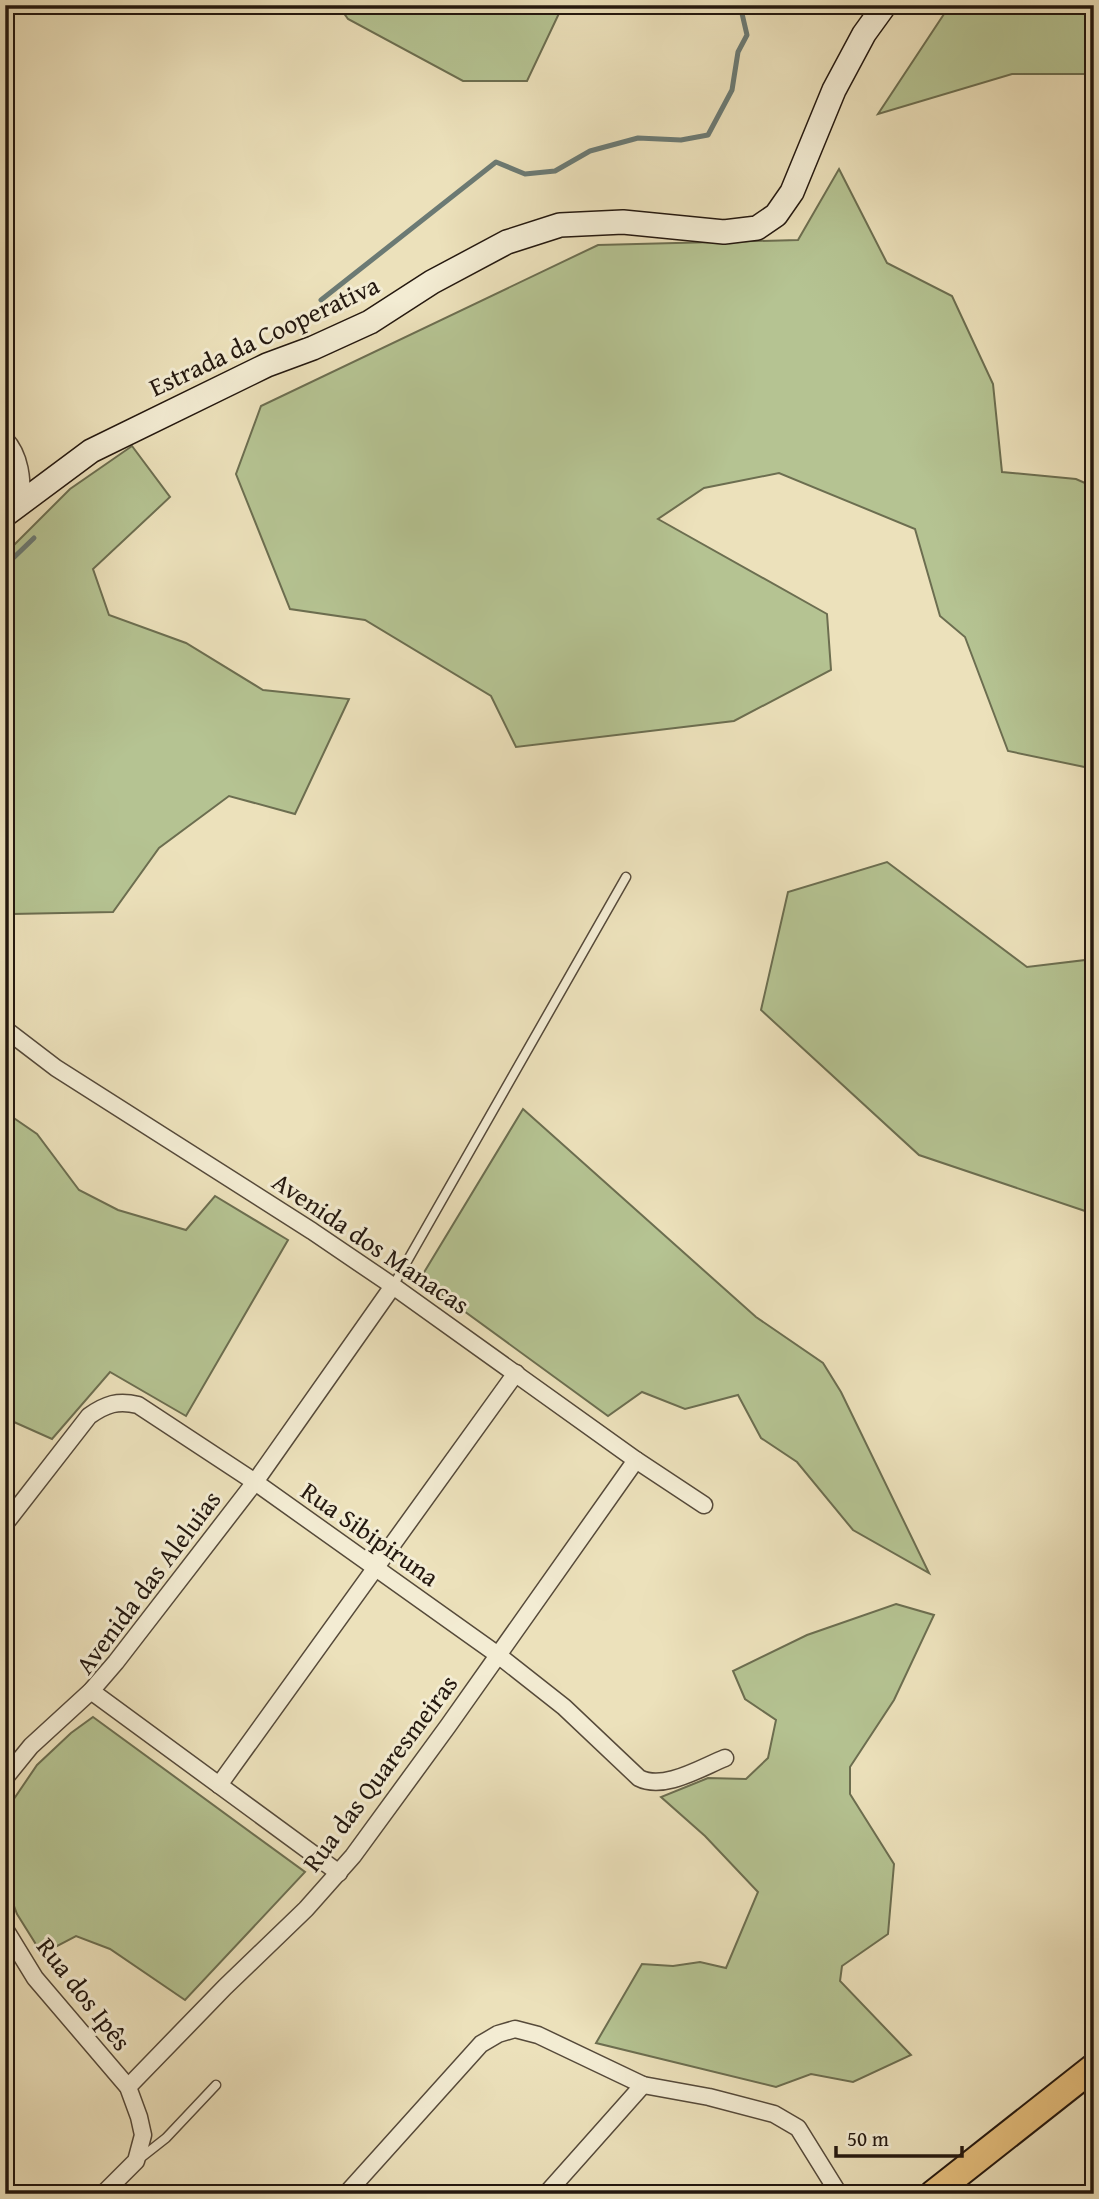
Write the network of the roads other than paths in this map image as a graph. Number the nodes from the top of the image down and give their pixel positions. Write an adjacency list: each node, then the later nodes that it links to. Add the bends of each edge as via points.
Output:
1 (885, 5): 3 (main road, Estrada da Cooperativa, via 834,90 792,192 776,215 757,228 724,232 624,222 560,225 507,242 369,322 267,365 91,451)
2 (5, 439): 3 (street, via 22,478)
3 (14, 509)
4 (626, 877): 6 (lane)
5 (5, 1030): 6 (street, Avenida dos Manacas, via 56,1068)
6 (393, 1286): 7 (street, Avenida dos Manacas); 9 (street, Avenida das Aleluias)
7 (516, 1373): 8 (street, Avenida dos Manacas); 12 (street)
8 (636, 1460): 10 (street, Avenida dos Manacas); 13 (street, Rua das Quaresmeiras)
9 (255, 1482): 11 (street, Rua Sibipiruna, via 138,1405 116,1402 89,1416); 12 (street, Rua Sibipiruna); 14 (street, Avenida das Aleluias)
10 (704, 1505)
11 (5, 1524)
12 (374, 1567): 13 (street, Rua Sibipiruna); 17 (street)
13 (498, 1656): 15 (street, Rua Sibipiruna, via 564,1707 646,1782 672,1779); 18 (street, Rua das Quaresmeiras)
14 (91, 1691): 16 (street, via 31,1746); 17 (street, Avenida das Aleluias)
15 (725, 1758)
16 (5, 1778)
17 (219, 1785): 18 (street, Avenida das Aleluias)
18 (340, 1873): 23 (street, Rua das Quaresmeiras)
19 (5, 1928): 23 (street, Rua dos Ipês, via 35,1979)
20 (1094, 2067): 29 (main road)
21 (216, 2085): 24 (lane, via 166,2138)
22 (643, 2085): 26 (street, via 538,2035 507,2030 481,2044); 27 (street); 28 (street, via 709,2097 786,2119 798,2128)
23 (128, 2087): 24 (street, via 143,2135)
24 (136, 2161): 25 (street)
25 (103, 2194)
26 (346, 2194)
27 (546, 2194)
28 (839, 2194)
29 (933, 2194)

